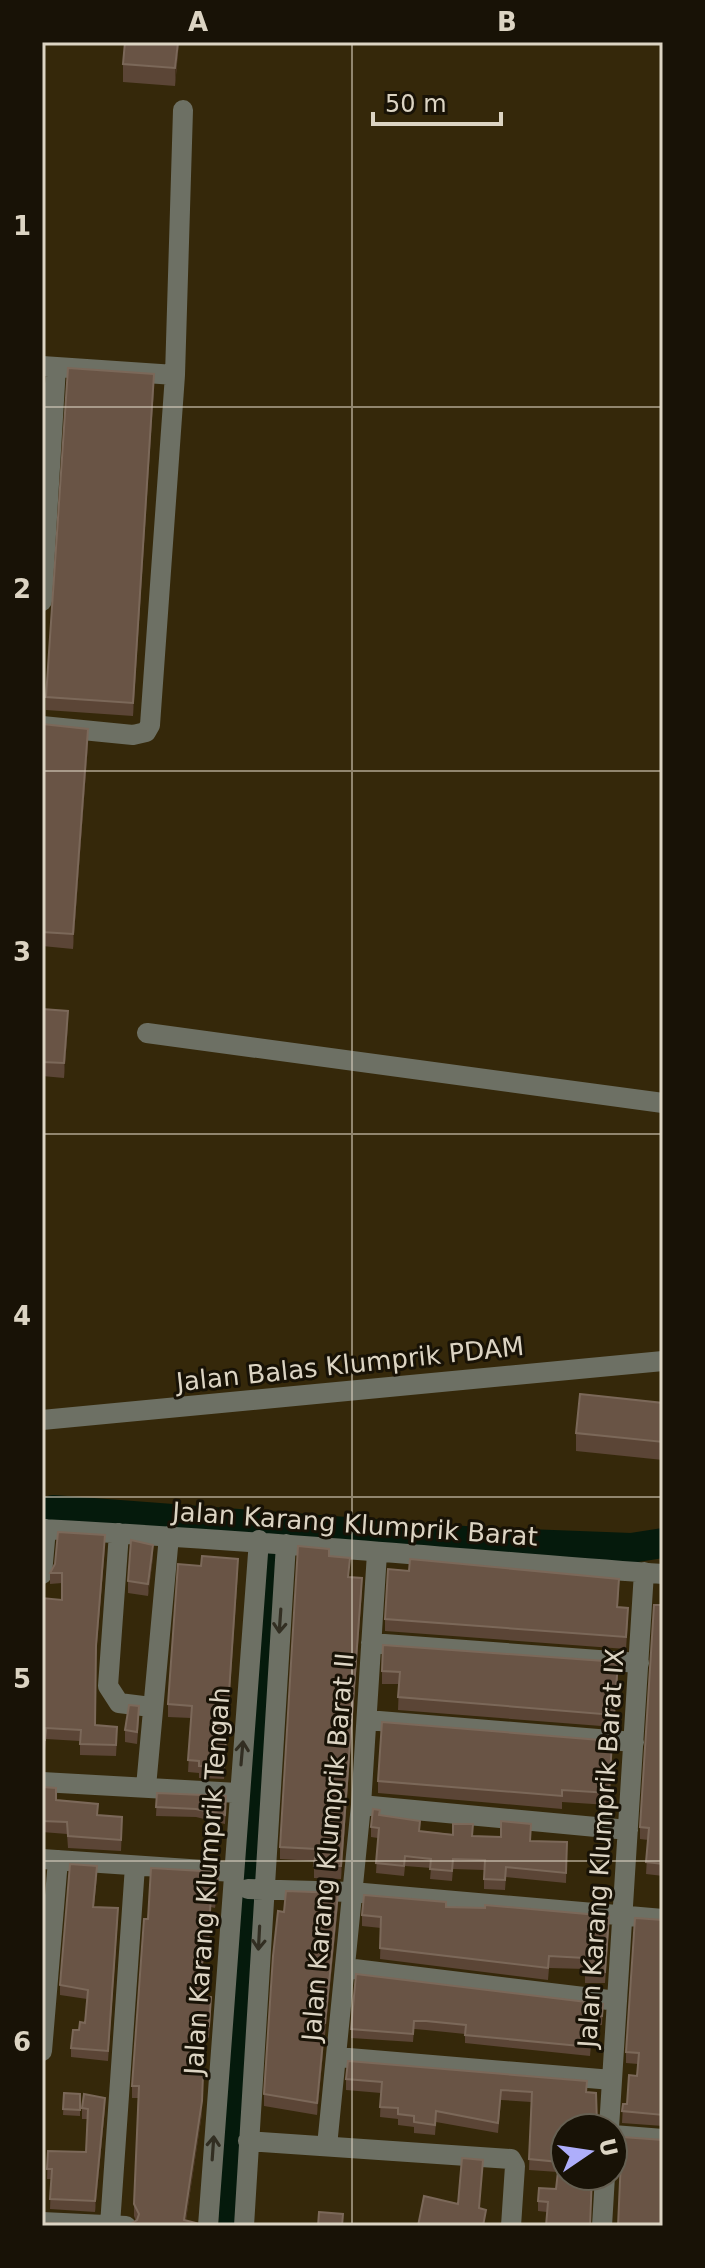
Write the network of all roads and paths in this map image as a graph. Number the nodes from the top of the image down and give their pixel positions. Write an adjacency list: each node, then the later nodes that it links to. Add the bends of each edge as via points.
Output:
1 (183, 110): 3 (street)
2 (49, 366): 3 (street); 4 (street)
3 (175, 375): 5 (street, via 150,725 146,732 133,735)
4 (42, 601)
5 (42, 726)
6 (147, 1033): 7 (street)
7 (663, 1103)
8 (663, 1361): 9 (street, Jalan Balas Klumprik PDAM)
9 (42, 1420)
10 (44, 1529): 11 (street, Jalan Karang Klumprik Barat); 16 (street)
11 (119, 1533): 12 (street, Jalan Karang Klumprik Barat); 19 (street, via 108,1686 119,1703)
12 (169, 1536): 13 (street, Jalan Karang Klumprik Barat); 19 (street)
13 (272, 1542): 14 (street, Jalan Karang Klumprik Barat); 24 (street, Jalan Karang Klumprik Tengah, one-way to 13); 29 (street, Jalan Karang Klumprik Tengah, one-way to 29)
14 (377, 1553): 15 (street, Jalan Karang Klumprik Barat); 17 (street, Jalan Karang Klumprik Barat II)
15 (654, 1573): 18 (street, Jalan Karang Klumprik Barat IX)
16 (42, 1574)
17 (371, 1643): 18 (street); 20 (street, Jalan Karang Klumprik Barat II)
18 (639, 1663): 21 (street, Jalan Karang Klumprik Barat IX)
19 (151, 1707): 23 (street)
20 (367, 1720): 21 (street); 25 (street, Jalan Karang Klumprik Barat II)
21 (634, 1742): 26 (street, Jalan Karang Klumprik Barat IX)
22 (42, 1782): 23 (street)
23 (146, 1787): 24 (street)
24 (238, 1793): 29 (street, Jalan Karang Klumprik Tengah)
25 (361, 1805): 26 (street); 30 (street, Jalan Karang Klumprik Barat II)
26 (628, 1830): 31 (street, Jalan Karang Klumprik Barat IX)
27 (50, 1860): 28 (street); 35 (street)
28 (135, 1866): 29 (street); 45 (street)
29 (244, 1886): 30 (street); 41 (street, Jalan Karang Klumprik Tengah, one-way to 41); 47 (street, Jalan Karang Klumprik Tengah, one-way to 29)
30 (352, 1892): 31 (street); 33 (street, Jalan Karang Klumprik Barat II)
31 (622, 1915): 32 (street); 34 (street, Jalan Karang Klumprik Barat IX)
32 (663, 1919)
33 (346, 1968): 34 (street); 36 (street, Jalan Karang Klumprik Barat II)
34 (617, 2001): 37 (street, Jalan Karang Klumprik Barat IX)
35 (42, 2051)
36 (337, 2057): 37 (street); 42 (street, Jalan Karang Klumprik Barat II)
37 (612, 2080): 38 (street, Jalan Karang Klumprik Barat IX)
38 (610, 2112)
39 (629, 2136): 40 (street)
40 (663, 2139)
41 (248, 2141): 42 (street); 48 (street, Jalan Karang Klumprik Tengah)
42 (327, 2146): 49 (street, via 511,2159)
43 (604, 2192): 50 (street)
44 (42, 2222): 45 (street)
45 (110, 2225): 46 (street)
46 (126, 2226)
47 (208, 2226)
48 (244, 2226)
49 (511, 2226)
50 (602, 2226)

